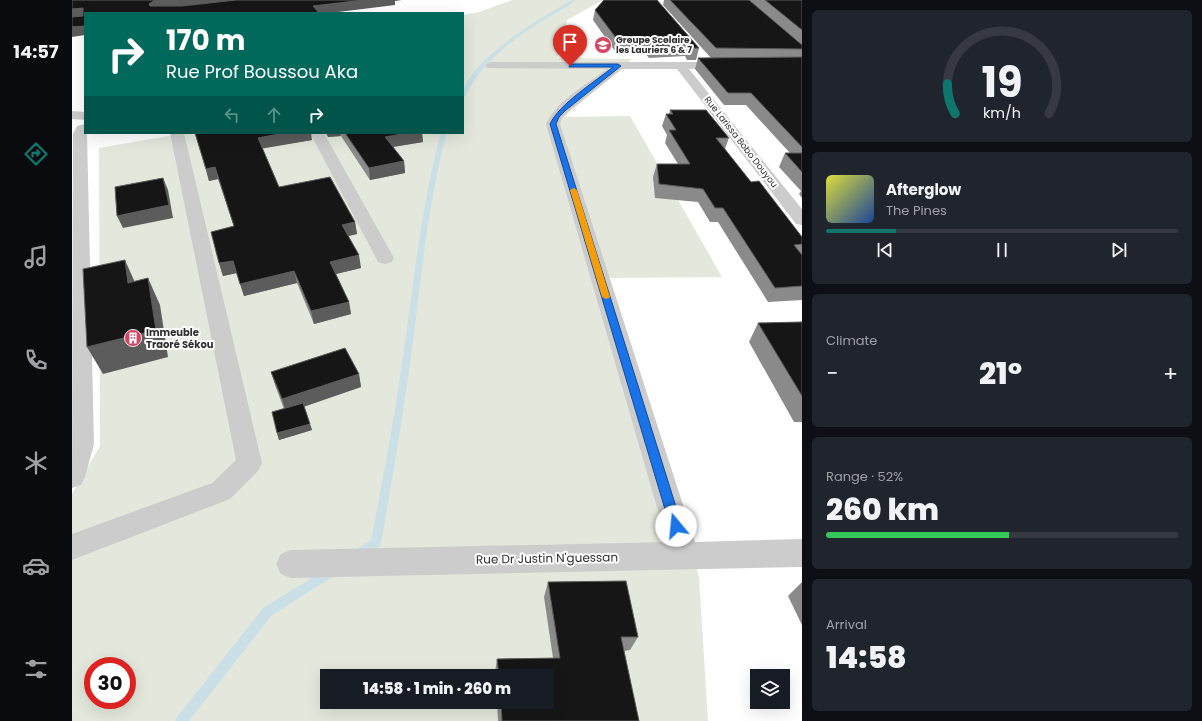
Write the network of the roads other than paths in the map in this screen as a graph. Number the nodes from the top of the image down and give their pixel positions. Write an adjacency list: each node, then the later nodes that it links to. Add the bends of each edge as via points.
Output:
1 (680, 65): 2 (street, via 703,58); 4 (street); 10 (street, Rue Larissa Bobo Douyou)
2 (740, 65)
3 (491, 66): 4 (street)
4 (618, 66): 15 (street, via 564,108 553,124)
5 (72, 115): 6 (street)
6 (84, 116)
7 (84, 128): 12 (street, via 80,134 82,444)
8 (177, 134): 13 (street, via 249,463 221,491)
9 (318, 134): 11 (street)
10 (802, 220)
11 (384, 258)
12 (72, 477)
13 (72, 547)
14 (802, 553): 15 (street, Rue Dr Justin N'guessan)
15 (685, 556): 16 (street, Rue Dr Justin N'guessan)
16 (292, 564)

